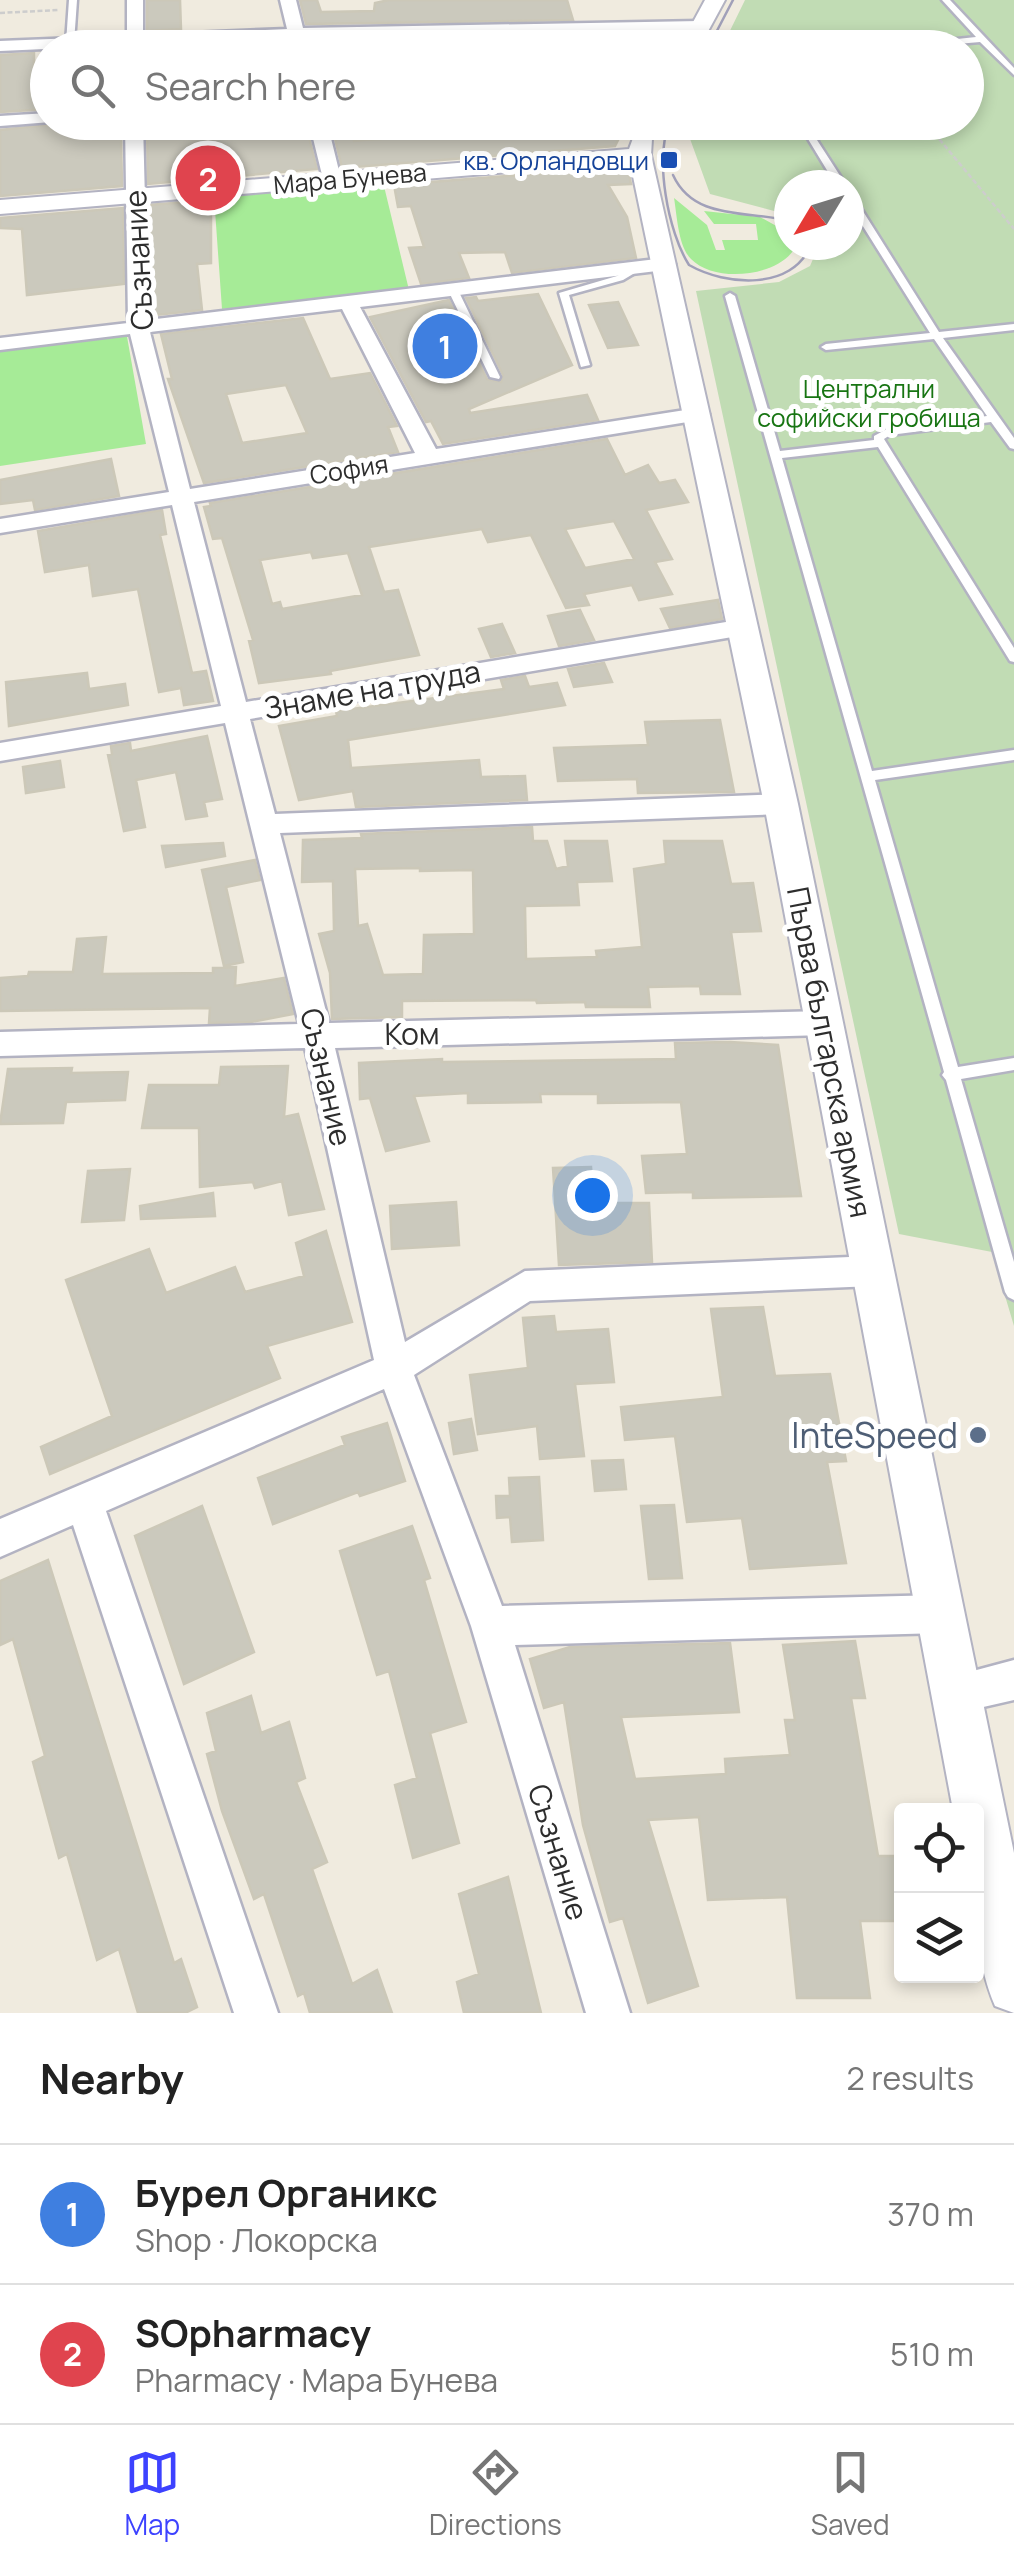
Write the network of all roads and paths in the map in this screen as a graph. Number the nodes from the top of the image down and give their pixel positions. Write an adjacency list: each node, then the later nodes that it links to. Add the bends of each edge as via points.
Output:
1 (135, 0): 9 (street)
2 (288, 0): 10 (street)
3 (715, 0): 7 (street)
4 (946, 0): 13 (lane)
5 (72, 5): 6 (path); 8 (lane)
6 (0, 13)
7 (700, 26): 11 (street); 12 (street)
8 (71, 30)
9 (135, 30)
10 (296, 30)
11 (585, 30)
12 (698, 30)
13 (974, 30)
14 (984, 40): 17 (lane)
15 (30, 45): 16 (street)
16 (0, 46)
17 (1014, 73)
18 (30, 119): 19 (street)
19 (0, 121)
20 (134, 140): 28 (street, Съзнание)
21 (322, 140): 27 (street)
22 (641, 140): 25 (street, Първа българска армия)
23 (819, 140): 26 (lane)
24 (939, 140): 31 (path)
25 (640, 155): 27 (street, Мара Бунева); 32 (street, Първа българска армия)
26 (834, 170)
27 (332, 180): 28 (street, Мара Бунева)
28 (133, 194): 29 (street, Мара Бунева); 37 (street, Съзнание)
29 (0, 206)
30 (864, 222): 39 (lane)
31 (1014, 229)
32 (665, 264): 33 (street); 44 (street, Първа българска армия)
33 (638, 268): 34 (street); 42 (lane, via 564,293)
34 (453, 290): 36 (street); 43 (lane)
35 (730, 296): 48 (lane)
36 (348, 302): 37 (street); 49 (street)
37 (138, 326): 40 (street); 50 (street, Съзнание)
38 (1014, 328): 39 (lane)
39 (937, 336): 41 (lane); 45 (lane)
40 (0, 344)
41 (826, 348)
42 (586, 365)
43 (494, 377)
44 (698, 414): 49 (street, София); 54 (street, Първа българска армия)
45 (994, 418): 46 (lane, via 879,434); 47 (lane)
46 (882, 443): 48 (lane); 53 (lane)
47 (1014, 446)
48 (775, 455): 59 (lane)
49 (428, 456): 50 (street, София)
50 (180, 495): 51 (street, София); 56 (street, Съзнание)
51 (0, 526)
52 (1014, 623): 53 (lane)
53 (994, 626): 55 (lane)
54 (744, 627): 56 (street, Знаме на труда); 60 (street, Първа българска армия)
55 (1014, 658)
56 (236, 712): 57 (street, Знаме на труда); 61 (street, Съзнание)
57 (0, 752)
58 (1014, 756): 59 (lane)
59 (866, 777): 66 (lane)
60 (782, 804): 61 (street); 62 (street, Първа българска армия)
61 (264, 824): 63 (street, Съзнание)
62 (825, 1023): 63 (street, Ком); 67 (street, Първа българска армия)
63 (318, 1036): 64 (street, Ком); 69 (street, Съзнание)
64 (0, 1044)
65 (1014, 1064): 66 (lane)
66 (950, 1074): 68 (lane)
67 (874, 1271): 69 (street, via 525,1286); 72 (street, Първа българска армия)
68 (1014, 1292)
69 (394, 1368): 70 (street); 73 (street, Съзнание)
70 (84, 1501): 71 (street); 77 (street)
71 (0, 1538)
72 (941, 1614): 73 (street); 75 (street, Първа българска армия)
73 (490, 1626): 78 (street, Съзнание)
74 (1014, 1680): 75 (street)
75 (956, 1693): 76 (street, Първа българска армия)
76 (1014, 1986)
77 (256, 2013)
78 (608, 2013)

